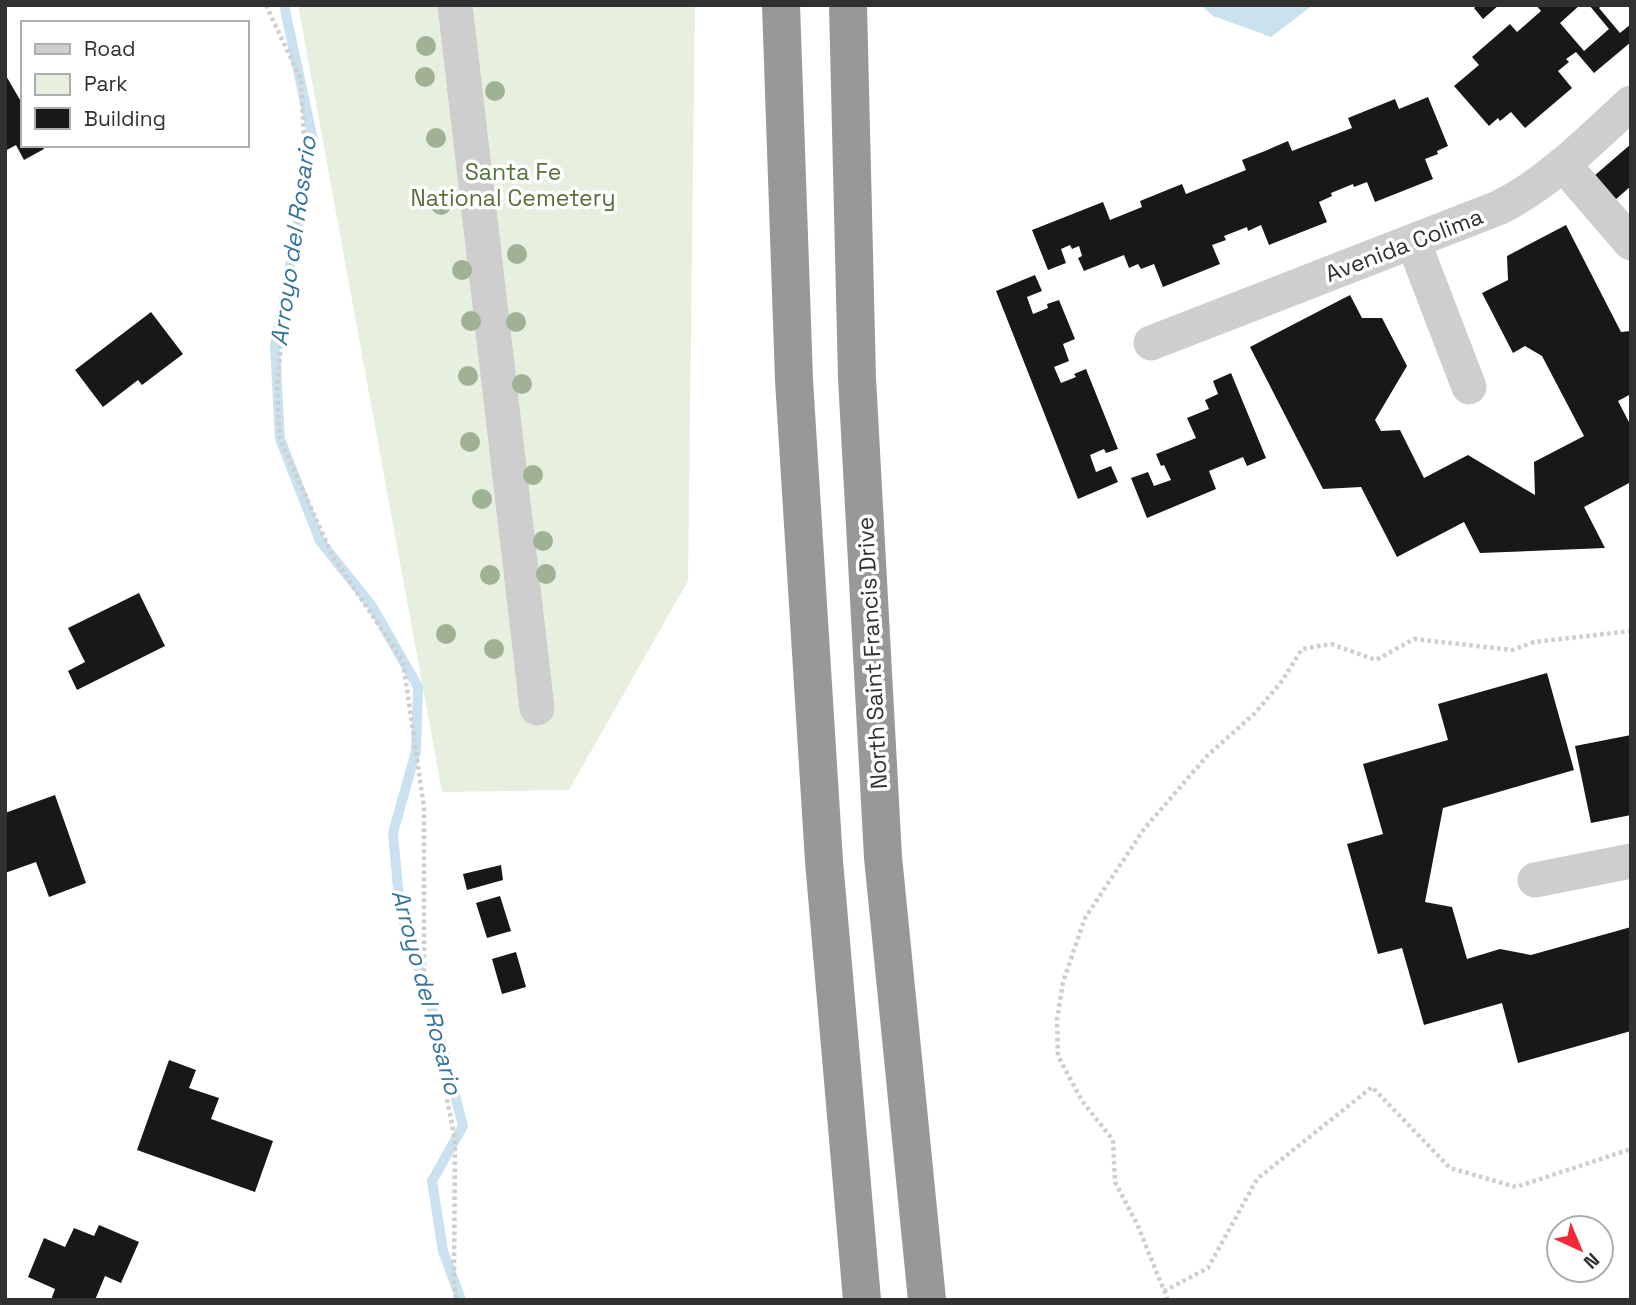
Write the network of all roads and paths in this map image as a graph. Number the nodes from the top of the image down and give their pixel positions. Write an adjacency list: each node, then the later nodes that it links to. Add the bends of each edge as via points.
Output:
1 (266, 5): 17 (path, via 301,80 306,181 285,305 277,386 280,439 332,557 403,661 424,808 424,985 455,1139)
2 (455, 5): 12 (street)
3 (781, 5): 18 (highway, via 794,380 823,847)
4 (848, 5): 19 (highway, North Saint Francis Drive, via 857,378 883,857)
5 (1631, 103): 6 (street, Avenida Colima)
6 (1563, 164): 7 (street, Avenida Colima, via 1508,203); 8 (street)
7 (1413, 242): 9 (street, Avenida Colima); 10 (street)
8 (1631, 243)
9 (1151, 343)
10 (1469, 387)
11 (1631, 631): 16 (path, via 1534,642 1513,650 1414,639 1376,660 1331,643 1302,649 1255,713 1207,755 1144,829 1085,918 1063,982 1058,1056 1082,1101 1113,1140 1115,1182)
12 (537, 708)
13 (1631, 861): 14 (street)
14 (1535, 880)
15 (1631, 1149): 16 (path, via 1516,1187 1450,1168 1372,1087 1257,1179 1208,1268)
16 (1164, 1291): 20 (path)
17 (456, 1300)
18 (862, 1300)
19 (927, 1300)
20 (1168, 1300)

